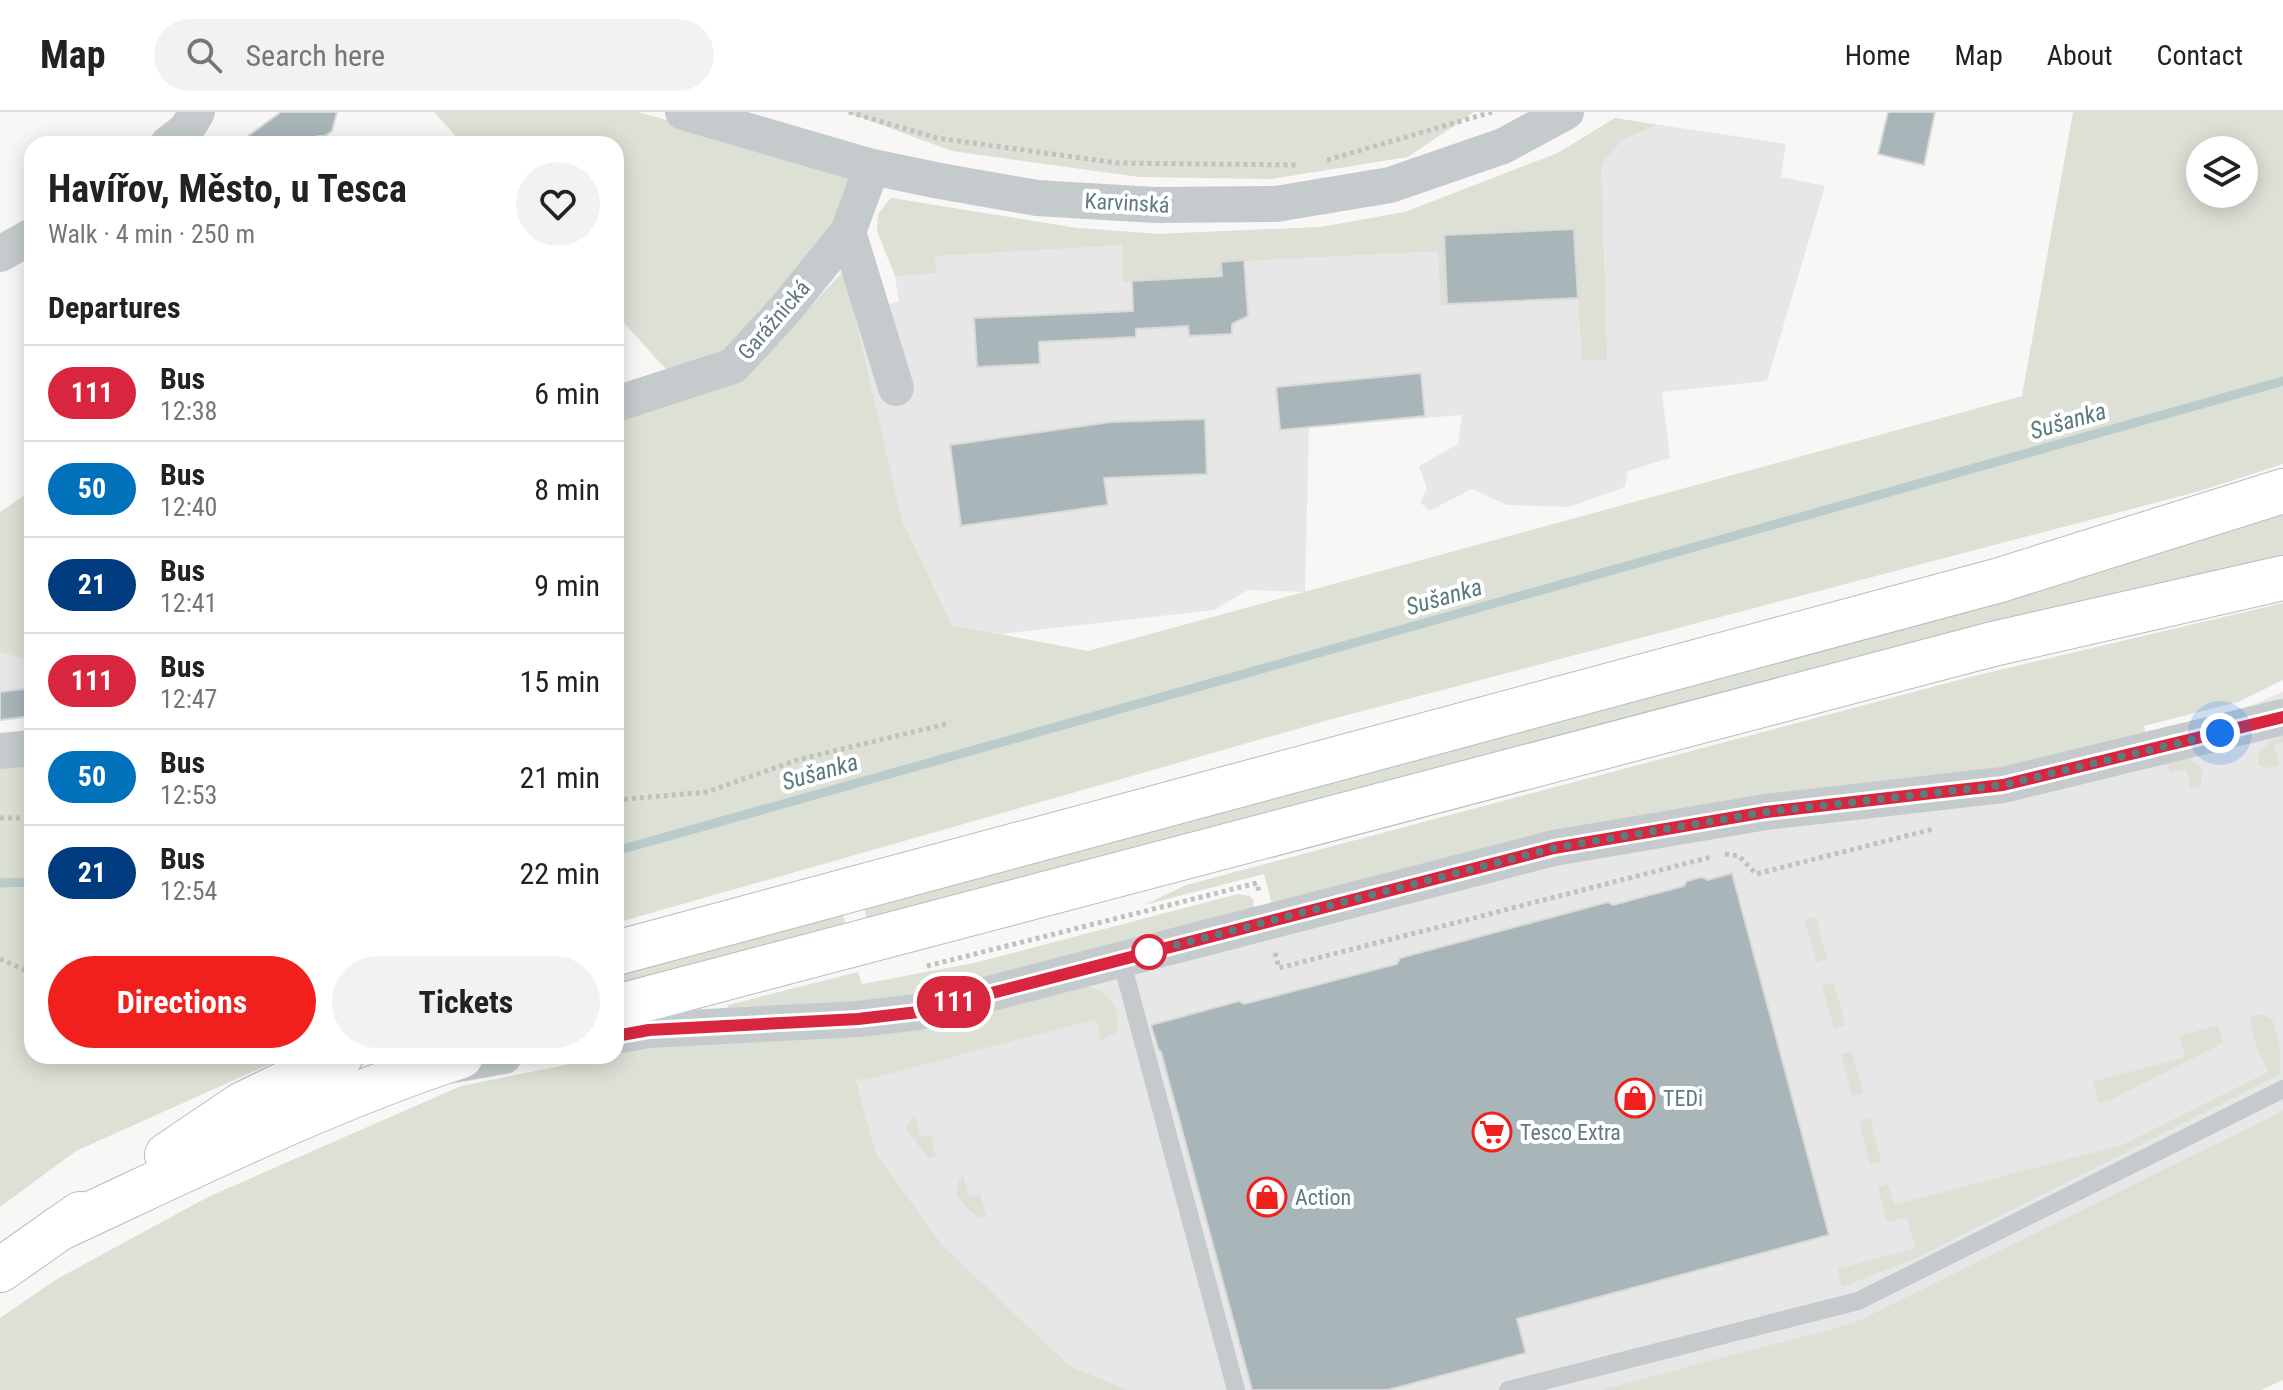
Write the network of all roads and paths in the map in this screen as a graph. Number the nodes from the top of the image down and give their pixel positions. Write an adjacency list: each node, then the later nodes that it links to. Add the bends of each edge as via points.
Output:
1 (197, 112): 6 (street)
2 (683, 112): 9 (street, Karvinská)
3 (849, 112): 8 (path, via 937,138 1117,163)
4 (1492, 112): 7 (path)
5 (1566, 112): 9 (street, Karvinská, via 1503,146 1390,185 1276,204 1155,205 1037,198)
6 (178, 136)
7 (1325, 161)
8 (1309, 165)
9 (872, 167): 10 (street, Garážnická)
10 (848, 232): 11 (street); 12 (street, Garážnická, via 733,366)
11 (896, 388)
12 (624, 401)
13 (2283, 491): 22 (main road, via 2000,580)
14 (2283, 578): 26 (main road, via 1993,644)
15 (2283, 717): 24 (street, via 2003,785 1766,812 1554,848)
16 (950, 723): 19 (path, via 797,760 707,792)
17 (24, 749): 18 (street)
18 (0, 751)
19 (624, 799)
20 (0, 818): 21 (path)
21 (24, 818)
22 (624, 951)
23 (0, 959): 25 (path)
24 (1121, 959): 27 (street, via 918,1012); 35 (lane)
25 (24, 970)
26 (624, 1005)
27 (624, 1035)
28 (325, 1064): 33 (main road, via 241,1105)
29 (437, 1064): 31 (main road)
30 (460, 1064): 31 (street)
31 (410, 1073): 33 (main road)
32 (2283, 1089): 36 (lane, via 1858,1301)
33 (58, 1229): 34 (main road)
34 (0, 1270)
35 (1236, 1390)
36 (1508, 1390)

